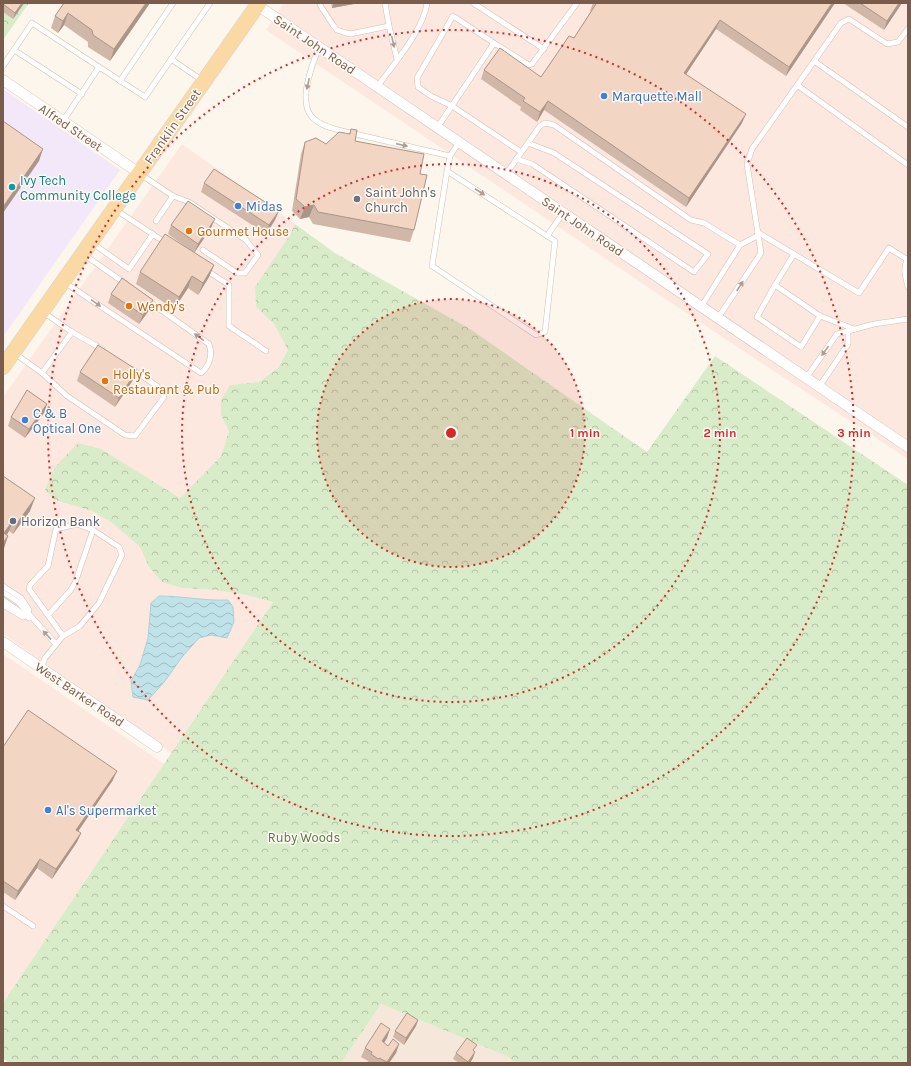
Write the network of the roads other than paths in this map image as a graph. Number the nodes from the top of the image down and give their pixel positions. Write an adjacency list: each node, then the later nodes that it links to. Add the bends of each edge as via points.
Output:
1 (173, 3): 21 (lane)
2 (210, 3): 16 (lane)
3 (385, 3): 9 (lane)
4 (427, 3): 15 (lane, via 421,22)
5 (473, 3): 13 (lane)
6 (577, 3): 13 (lane)
7 (256, 4): 12 (street, Saint John Road); 22 (main road, Franklin Street)
8 (320, 5): 9 (lane, via 337,30 343,32 350,34)
9 (389, 26): 15 (lane, one-way to 15)
10 (908, 29): 17 (lane, via 898,42 888,44 849,19 841,23)
11 (494, 43): 13 (lane, via 529,65 535,62); 26 (lane); 26 (lane, via 453,16 417,78 418,87)
12 (319, 47): 24 (street, Saint John Road); 33 (lane, one-way to 33, via 305,98 307,110 313,118 338,130)
13 (544, 49)
14 (14, 50): 18 (lane); 19 (lane, via 32,23); 25 (lane)
15 (397, 58): 24 (lane)
16 (171, 59): 21 (lane, via 145,97); 22 (lane)
17 (814, 61): 23 (lane); 28 (lane)
18 (3, 66)
19 (99, 67): 21 (lane); 25 (lane)
20 (3, 80): 27 (street, Alfred Street)
21 (120, 81)
22 (204, 82): 37 (main road, Franklin Street)
23 (797, 85): 35 (lane); 44 (lane, via 752,149 747,164)
24 (377, 87): 29 (street, Saint John Road)
25 (82, 94): 27 (lane)
26 (452, 106): 29 (lane); 32 (lane)
27 (63, 121): 37 (street, Alfred Street)
28 (908, 127)
29 (437, 128): 30 (street, Saint John Road)
30 (459, 142): 33 (lane); 38 (street, Saint John Road)
31 (528, 143): 32 (lane); 34 (lane, via 554,153 708,254 694,272 532,164); 46 (lane, via 540,126 545,123 554,125 691,220 704,223)
32 (521, 152): 34 (lane)
33 (450, 156): 36 (lane)
34 (516, 159): 38 (lane)
35 (908, 165)
36 (448, 171): 45 (lane, one-way to 45); 45 (lane, via 432,266 536,335 545,332 555,241)
37 (139, 173): 39 (lane); 40 (main road, Franklin Street)
38 (506, 174): 41 (street, Saint John Road)
39 (173, 196): 42 (lane); 49 (lane, via 189,202 246,240 258,255 245,273 237,273)
40 (115, 209): 43 (lane); 48 (main road, Franklin Street)
41 (563, 213): 45 (lane); 58 (street, Saint John Road)
42 (156, 221)
43 (153, 234): 47 (lane); 48 (lane, via 129,269)
44 (757, 234): 46 (lane); 50 (lane); 61 (lane, one-way to 44, via 761,253)
45 (547, 236)
46 (740, 245): 58 (lane)
47 (172, 247)
48 (87, 248): 53 (main road, Franklin Street); 56 (lane)
49 (203, 250)
50 (794, 254): 51 (lane, via 859,293 889,248); 54 (lane)
51 (908, 260): 55 (lane, via 905,271)
52 (204, 268): 66 (lane, via 229,285 229,326)
53 (63, 281): 57 (lane, one-way to 57, via 201,373 207,367 212,353 209,344); 59 (main road, Franklin Street)
54 (775, 285): 60 (lane); 60 (lane, via 757,317 801,347)
55 (908, 287)
56 (133, 290)
57 (140, 294)
58 (701, 307): 61 (street, Saint John Road)
59 (42, 311): 65 (lane); 67 (main road, Franklin Street)
60 (820, 316): 63 (lane)
61 (718, 318): 72 (street, Saint John Road)
62 (908, 319): 63 (lane)
63 (854, 329): 64 (lane)
64 (848, 331): 72 (lane, one-way to 72, via 837,334); 73 (lane, via 848,344)
65 (72, 332): 68 (lane); 71 (lane)
66 (266, 351)
67 (13, 352): 70 (main road, Franklin Street); 71 (lane)
68 (107, 352)
69 (126, 365): 71 (lane, via 157,386 164,397 135,436 125,435 66,396)
70 (3, 367)
71 (42, 373)
72 (806, 378): 73 (street, Saint John Road)
73 (819, 387): 74 (street, Saint John Road)
74 (908, 447)
75 (93, 530): 80 (lane, via 75,583); 80 (lane, via 77,524 56,529 48,566 29,589); 82 (lane, via 119,547 122,555 99,603 80,626)
76 (3, 586): 81 (lane, via 21,598)
77 (3, 592): 81 (lane, via 18,602)
78 (3, 600): 81 (lane)
79 (3, 605): 81 (lane)
80 (48, 615): 82 (lane)
81 (38, 625): 84 (lane, one-way to 81)
82 (63, 636): 84 (lane)
83 (3, 642): 85 (street, West Barker Road)
84 (56, 644): 85 (lane)
85 (41, 668): 86 (street, West Barker Road)
86 (157, 747)
87 (3, 906): 88 (lane)
88 (33, 926)

